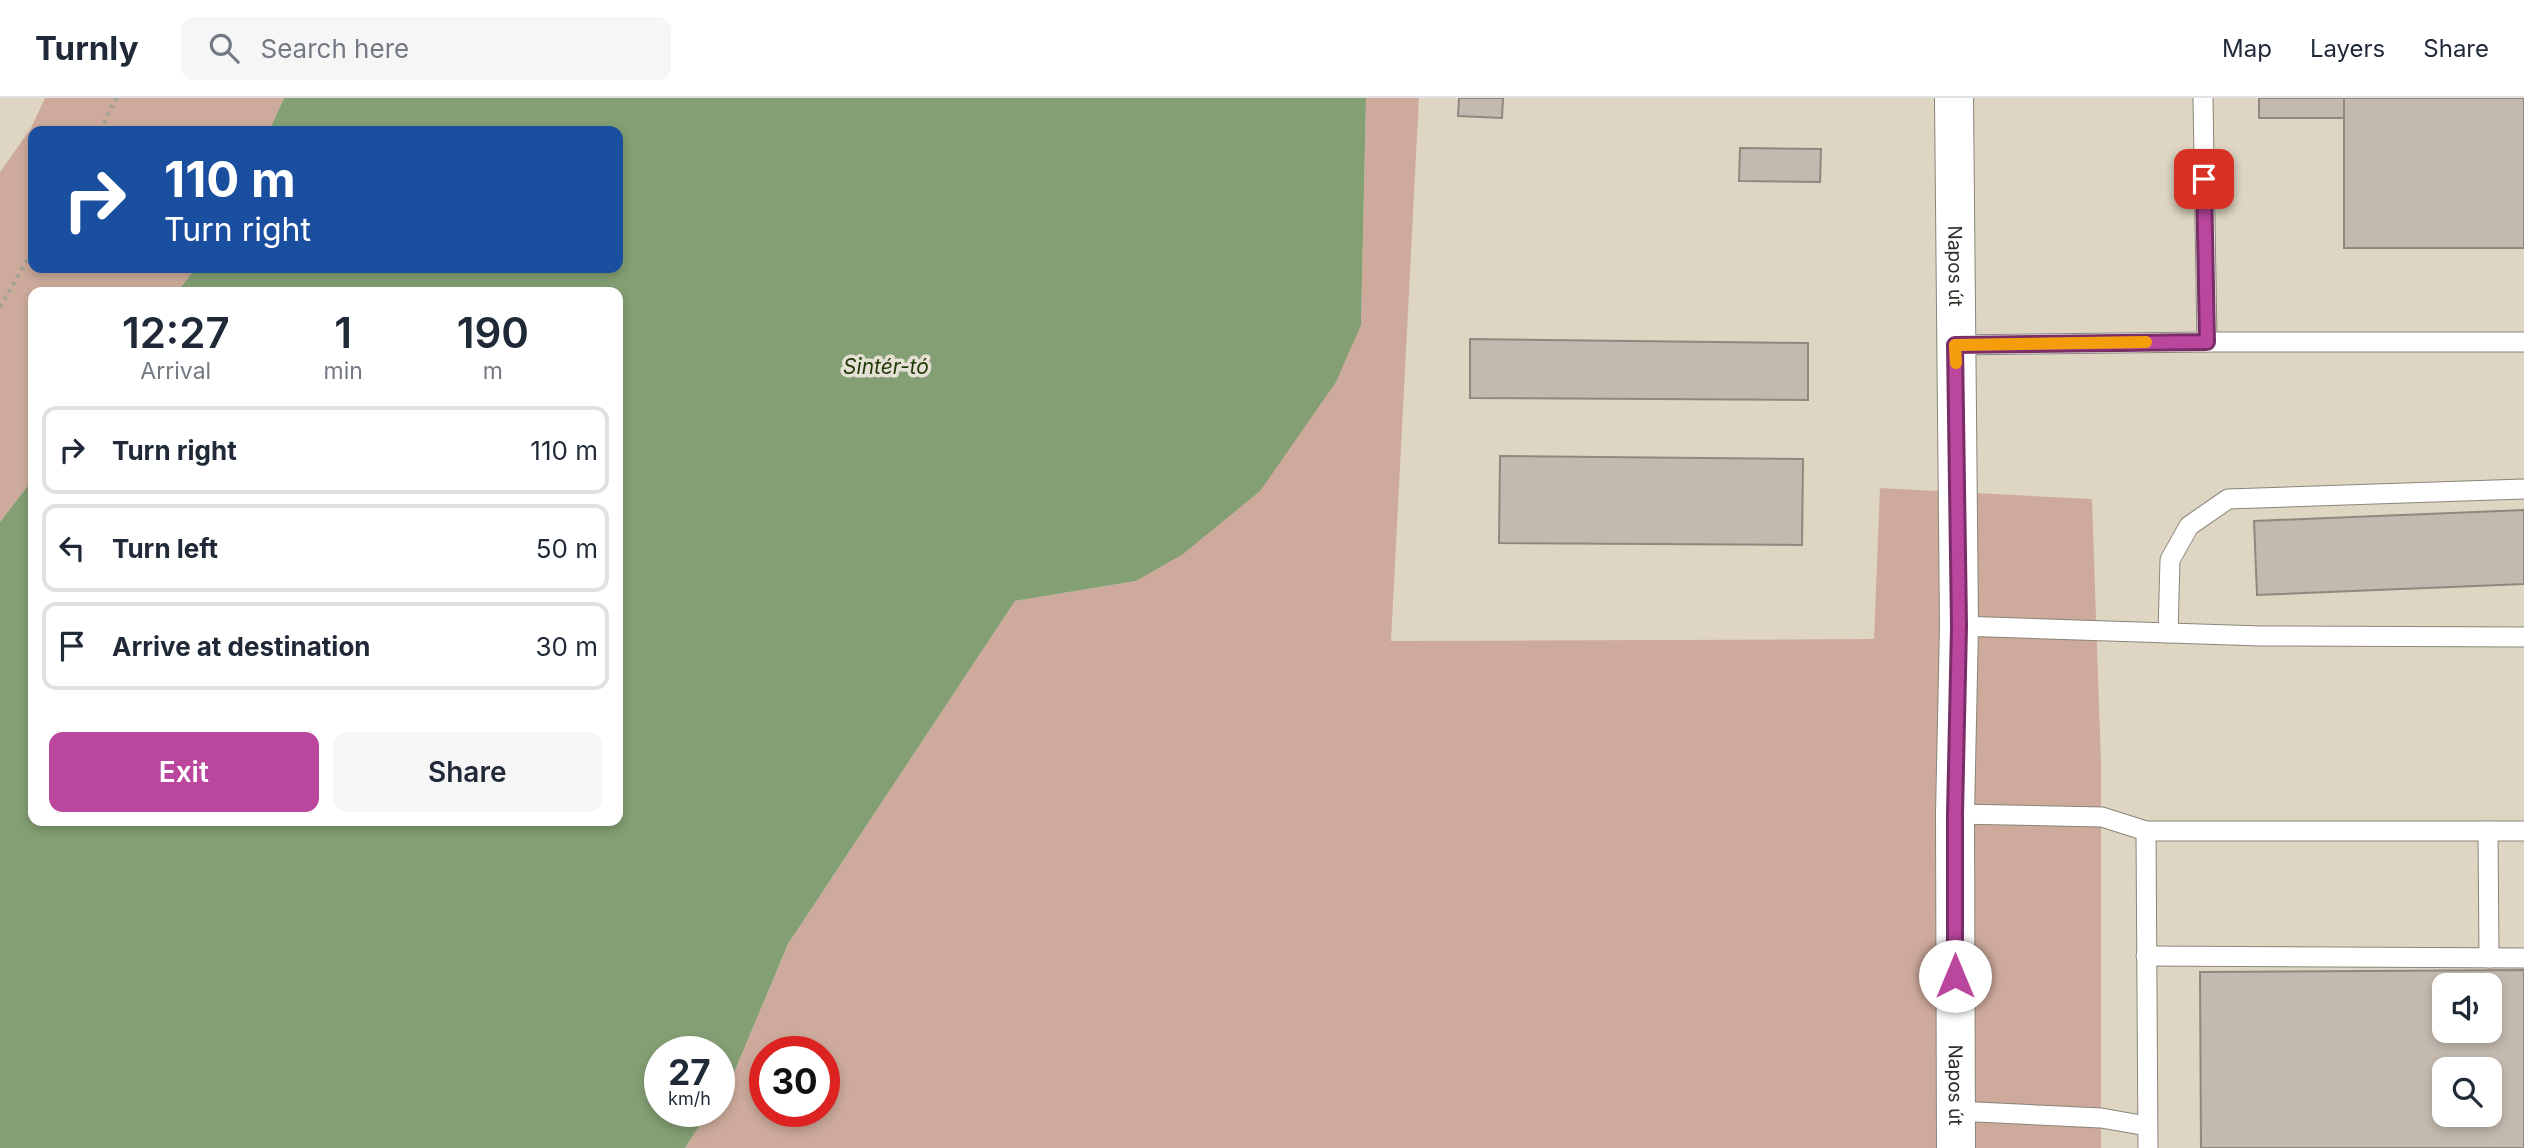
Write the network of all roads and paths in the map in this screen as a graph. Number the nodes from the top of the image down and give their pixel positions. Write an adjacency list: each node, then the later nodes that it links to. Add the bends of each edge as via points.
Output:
1 (116, 98): 4 (path)
2 (1954, 98): 9 (street, Napos út)
3 (2203, 98): 7 (lane)
4 (102, 126)
5 (28, 259): 6 (path)
6 (0, 307)
7 (2207, 342): 8 (lane); 9 (lane)
8 (2524, 342)
9 (1955, 345): 11 (street, Napos út)
10 (2524, 489): 12 (lane, via 2228,499 2189,526 2170,560)
11 (1959, 626): 12 (lane); 14 (street, Napos út)
12 (2168, 633): 13 (lane)
13 (2524, 637)
14 (1955, 814): 15 (lane, via 2102,817); 21 (street, Napos út)
15 (2146, 831): 16 (lane); 18 (lane)
16 (2488, 831): 17 (lane); 19 (lane)
17 (2524, 831)
18 (2146, 956): 19 (lane); 22 (lane)
19 (2489, 958): 20 (lane)
20 (2524, 958)
21 (1956, 1111): 22 (lane, via 2101,1118); 23 (street, Napos út)
22 (2147, 1126): 24 (lane)
23 (1956, 1148)
24 (2148, 1148)

